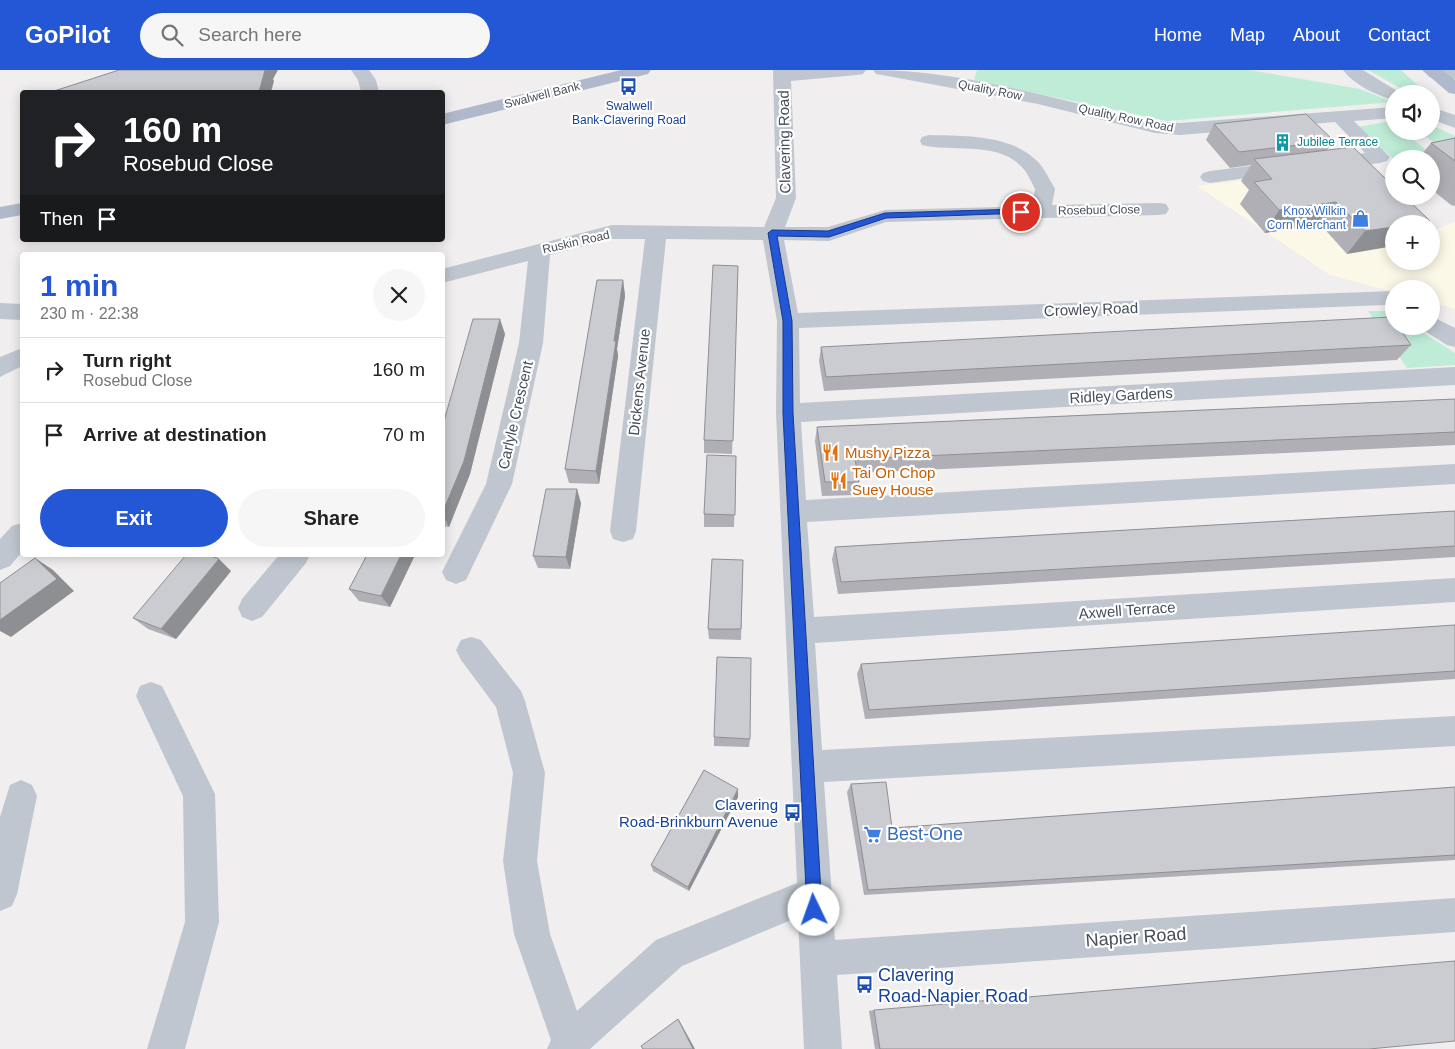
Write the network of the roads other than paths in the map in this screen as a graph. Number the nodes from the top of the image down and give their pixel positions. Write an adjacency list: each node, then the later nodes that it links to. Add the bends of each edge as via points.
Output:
1 (360, 70): 11 (street)
2 (642, 70): 17 (main road, Swalwell Bank)
3 (857, 70): 7 (street)
4 (882, 70): 13 (street, Quality Row)
5 (1333, 70): 8 (street)
6 (1433, 72): 9 (street); 10 (main road)
7 (783, 73): 26 (street, Clavering Road, via 786,198)
8 (1356, 73): 12 (street)
9 (1455, 74)
10 (1455, 89)
11 (370, 90)
12 (1385, 91)
13 (1038, 99): 16 (street, Quality Row Road, via 1155,127 1180,129)
14 (1385, 113): 16 (street, Quality Row Road)
15 (1440, 116): 18 (street)
16 (1340, 118): 20 (street, via 1380,157)
17 (445, 119)
18 (1455, 122)
19 (929, 141): 23 (street, via 1006,149 1031,166 1045,188)
20 (1210, 177)
21 (20, 209): 24 (main road)
22 (1159, 209): 23 (street, Rosebud Close)
23 (1041, 211): 26 (street, Rosebud Close, via 885,216 829,234)
24 (0, 213)
25 (656, 233): 26 (street, Ruskin Road); 27 (street, Ruskin Road, via 612,232); 41 (street, Dickens Avenue)
26 (772, 233): 32 (street)
27 (540, 250): 28 (street, Ruskin Road); 45 (street, Carlyle Crescent, via 531,343 499,484)
28 (445, 275)
29 (1385, 297): 32 (street, Crowley Road)
30 (0, 311): 31 (street)
31 (20, 312)
32 (788, 321): 38 (street)
33 (1440, 330): 34 (street)
34 (1455, 339)
35 (20, 357): 36 (street)
36 (0, 368)
37 (1455, 376): 38 (street, Ridley Gardens)
38 (788, 413): 40 (street)
39 (1455, 474): 40 (street)
40 (794, 512): 48 (street)
41 (623, 531)
42 (20, 536): 44 (street)
43 (294, 557): 47 (street)
44 (0, 558)
45 (456, 572)
46 (1455, 590): 48 (street, Axwell Terrace)
47 (252, 608)
48 (800, 631): 52 (street)
49 (471, 650): 58 (street, via 510,701 529,773 520,861 532,934)
50 (151, 696): 59 (street, via 199,794 202,922)
51 (1455, 731): 52 (street)
52 (806, 767): 55 (street)
53 (21, 796): 54 (street)
54 (0, 894)
55 (813, 894): 57 (street); 58 (street, via 669,953)
56 (1455, 915): 57 (street, Napier Road)
57 (817, 959): 60 (street)
58 (568, 1045)
59 (166, 1049)
60 (823, 1049)

